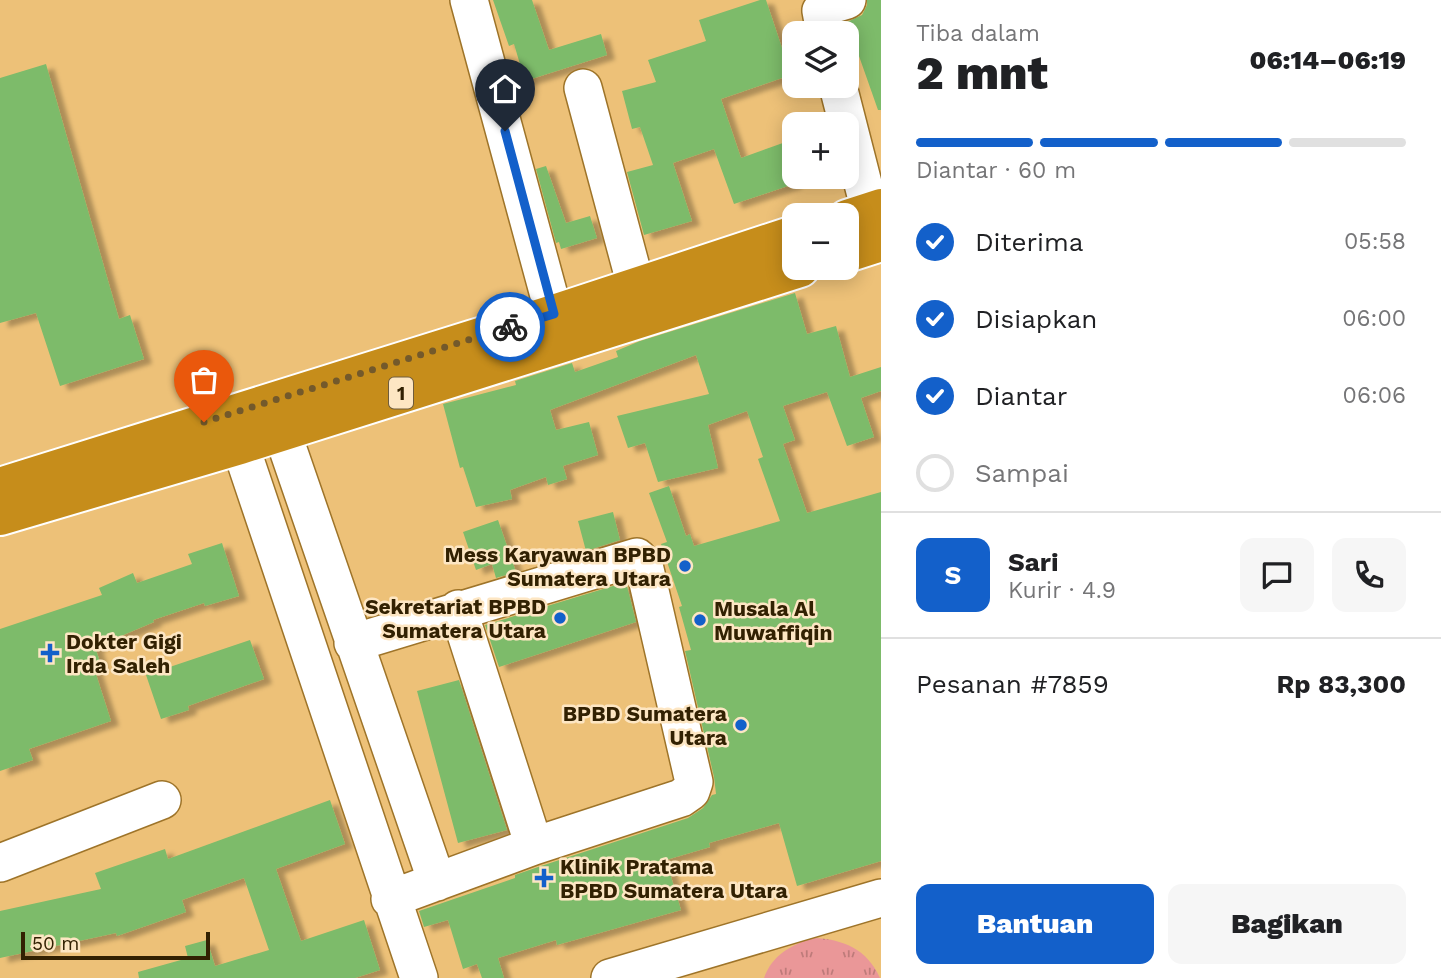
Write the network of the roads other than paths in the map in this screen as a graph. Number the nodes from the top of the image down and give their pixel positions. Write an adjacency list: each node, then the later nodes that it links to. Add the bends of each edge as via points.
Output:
1 (469, 0): 11 (street)
2 (847, 0): 3 (street, via 821,11)
3 (823, 21)
4 (583, 88): 10 (street)
5 (841, 98): 6 (street)
6 (870, 220): 7 (highway)
7 (859, 236)
8 (782, 239): 10 (highway, 1)
9 (782, 273): 12 (highway, 1)
10 (636, 286): 11 (highway, 1)
11 (554, 314): 12 (highway, 1)
12 (277, 416): 13 (highway, 1); 17 (street)
13 (235, 429): 14 (highway, 1); 15 (highway, 1); 23 (street)
14 (0, 487)
15 (0, 516)
16 (458, 609): 17 (street); 19 (street); 19 (street, via 629,558 637,557 644,565 694,782 691,791)
17 (353, 643): 21 (street)
18 (162, 800): 20 (street)
19 (534, 846): 21 (street)
20 (0, 863)
21 (437, 882): 23 (street)
22 (881, 898): 25 (street)
23 (390, 899): 24 (street)
24 (419, 978)
25 (610, 978)

